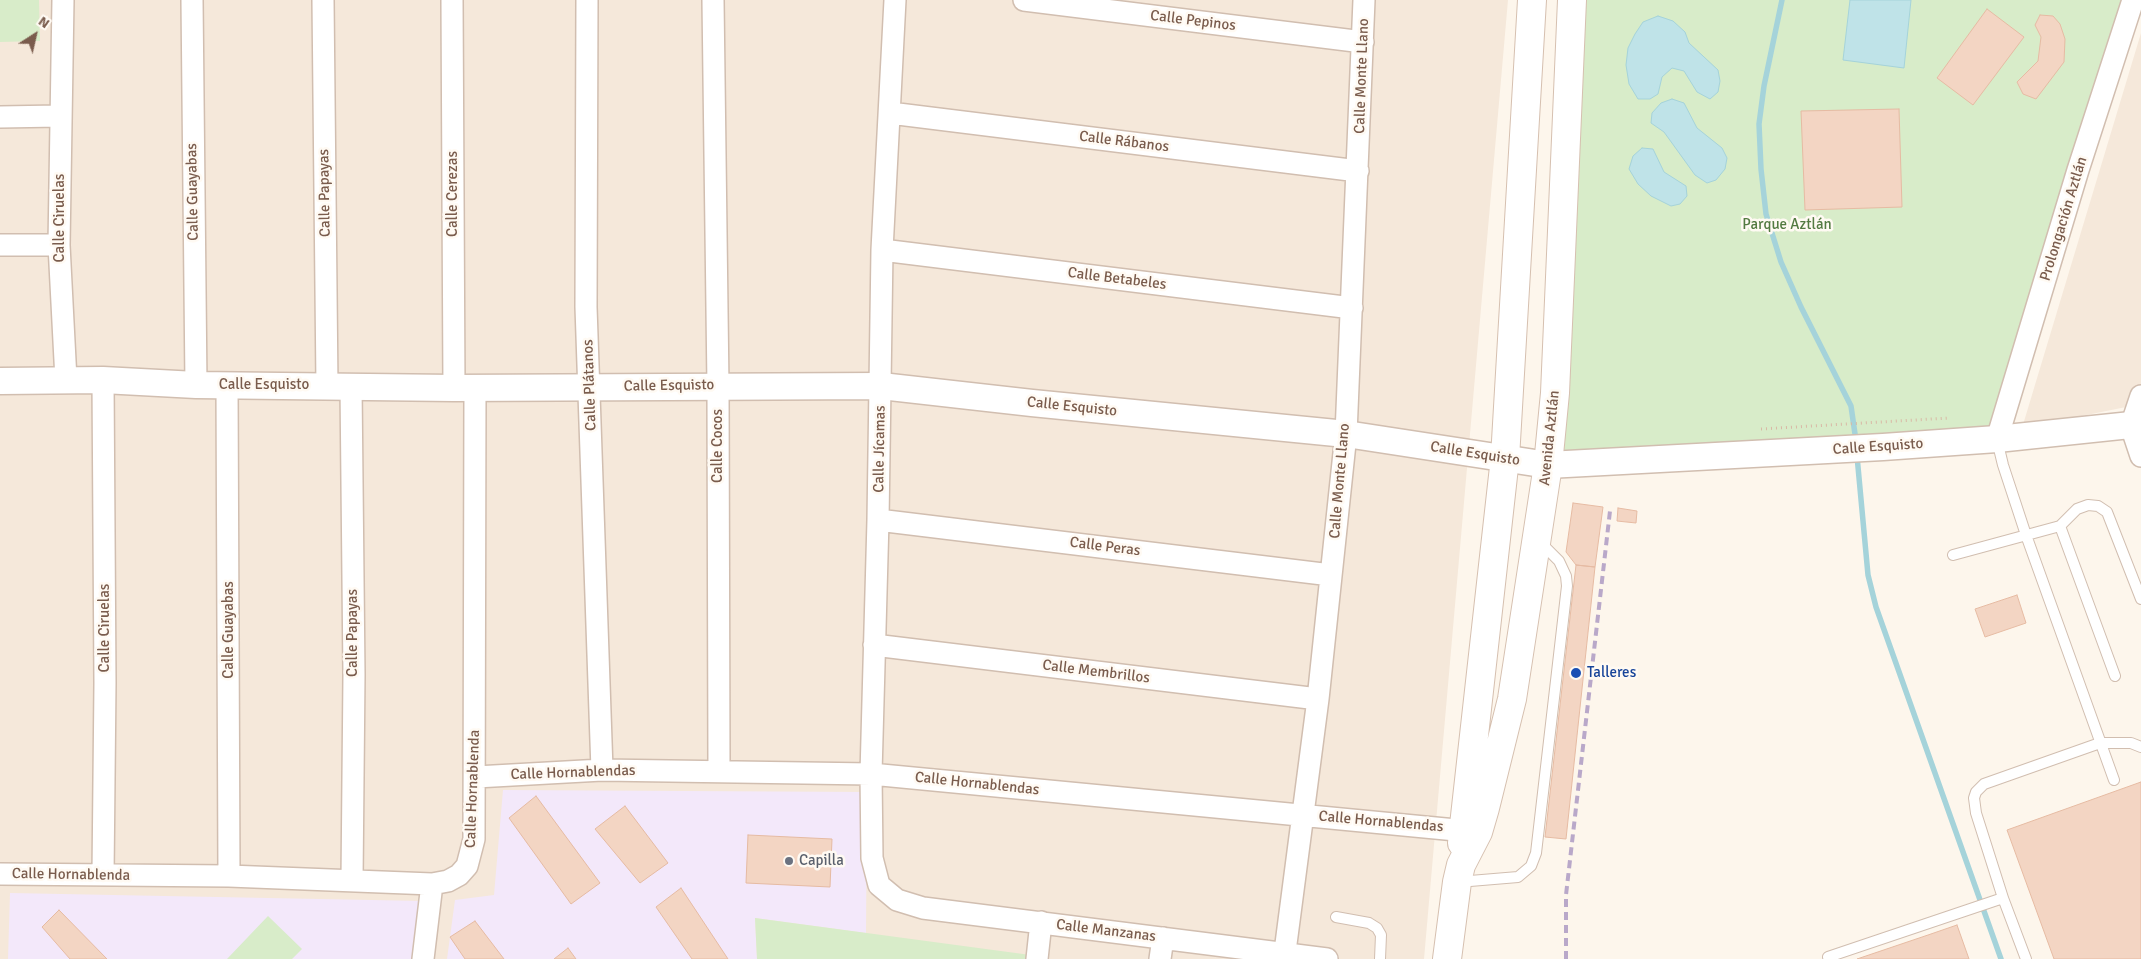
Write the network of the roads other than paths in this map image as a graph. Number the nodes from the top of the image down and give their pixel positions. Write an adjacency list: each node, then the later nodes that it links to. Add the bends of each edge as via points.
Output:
1 (63, 0): 15 (street, Calle Ciruelas)
2 (192, 0): 25 (street, Calle Guayabas)
3 (323, 0): 27 (street, Calle Papayas)
4 (452, 0): 31 (street, Calle Cerezas)
5 (587, 0): 30 (street, Calle Plátanos, via 586,307)
6 (713, 0): 28 (street, Calle Cocos)
7 (895, 0): 14 (street, Calle Jícamas)
8 (1024, 0): 13 (street, Calle Pepinos)
9 (1364, 0): 13 (street, Calle Monte Llano)
10 (1532, 0): 37 (main road, Avenida Aztlán)
11 (1572, 0): 37 (main road, Avenida Aztlán, via 1555,394)
12 (2133, 0): 35 (street, Prolongación Aztlán)
13 (1363, 42): 17 (street, Calle Monte Llano)
14 (890, 113): 17 (street, Calle Rábanos); 20 (street, Calle Jícamas)
15 (59, 116): 16 (street); 19 (street, Calle Ciruelas)
16 (0, 117)
17 (1358, 171): 21 (street, Calle Monte Llano)
18 (0, 245): 19 (street)
19 (59, 245): 22 (street, Calle Ciruelas)
20 (882, 250): 21 (street, Calle Betabeles); 29 (street, Calle Jícamas)
21 (1352, 308): 34 (street, Calle Monte Llano)
22 (66, 380): 23 (street, Calle Esquisto); 24 (street, Calle Esquisto)
23 (103, 380): 25 (street, Calle Esquisto); 60 (street, Calle Ciruelas)
24 (0, 381)
25 (196, 385): 26 (street, Calle Esquisto)
26 (227, 385): 27 (street, Calle Esquisto); 61 (street, Calle Guayabas)
27 (339, 386): 31 (street, Calle Esquisto); 62 (street, Calle Papayas, via 354,675)
28 (718, 386): 29 (street, Calle Esquisto); 30 (street, Calle Esquisto); 52 (street, Calle Cocos)
29 (881, 386): 34 (street, Calle Esquisto); 38 (street, Calle Jícamas)
30 (590, 387): 31 (street, Calle Esquisto); 51 (street, Calle Plátanos)
31 (464, 388): 54 (street, Calle Hornablenda)
32 (2141, 396): 33 (street)
33 (2136, 425): 35 (street, Calle Esquisto); 36 (street)
34 (1346, 434): 37 (street, Calle Esquisto); 43 (street, Calle Monte Llano)
35 (1997, 439): 37 (street, Calle Esquisto); 40 (lane, via 2002,465)
36 (2141, 456)
37 (1525, 461): 41 (main road, Avenida Aztlán); 48 (main road, via 1503,618 1504,660); 57 (main road, Avenida Aztlán)
38 (878, 520): 43 (street, Calle Peras); 45 (street, Calle Jícamas)
39 (2060, 526): 40 (lane); 44 (lane, via 2077,509 2088,504 2107,512); 46 (lane)
40 (2026, 535): 42 (lane); 49 (lane)
41 (1538, 540): 48 (main road, Avenida Aztlán); 58 (lane, via 1560,561 1567,586 1536,853 1531,866 1518,877)
42 (1953, 555)
43 (1331, 574): 47 (street, Calle Monte Llano)
44 (2141, 599)
45 (874, 645): 47 (street, Calle Membrillos); 53 (street, Calle Jícamas)
46 (2115, 676)
47 (1318, 699): 56 (street, Calle Monte Llano)
48 (1512, 699): 57 (main road, Avenida Aztlán)
49 (2100, 743): 50 (lane, via 2131,743); 55 (lane); 65 (lane, via 1984,784 1976,792 1976,814)
50 (2141, 747)
51 (602, 770): 52 (street, Calle Hornablendas); 54 (street, Calle Hornablendas)
52 (719, 771): 53 (street, Calle Hornablendas)
53 (871, 774): 56 (street, Calle Hornablendas); 64 (street, Calle Jícamas, via 872,858 879,885)
54 (476, 776): 63 (street, Calle Hornablenda, via 474,839 467,866 448,881)
55 (2114, 780)
56 (1304, 816): 57 (street, Calle Hornablendas); 69 (street, Calle Monte Llano)
57 (1470, 831): 58 (main road, Avenida Aztlán)
58 (1459, 873): 76 (main road, Avenida Aztlán)
59 (0, 874): 60 (street, Calle Hornablenda)
60 (103, 875): 61 (street, Calle Hornablenda)
61 (229, 876): 62 (street, Calle Hornablenda)
62 (352, 880): 63 (street, Calle Hornablenda)
63 (432, 884): 71 (street)
64 (887, 893): 67 (street, Calle Manzanas, via 897,900 923,908)
65 (2003, 898): 70 (lane); 77 (lane)
66 (1336, 917): 75 (lane, via 1369,923 1377,928 1381,935)
67 (1041, 922): 68 (street, Calle Manzanas); 72 (street)
68 (1163, 938): 69 (street, Calle Manzanas); 73 (street)
69 (1285, 957): 74 (street, Calle Manzanas)
70 (1828, 957)
71 (423, 959)
72 (1037, 959)
73 (1160, 959)
74 (1327, 959)
75 (1380, 959)
76 (1447, 959)
77 (2026, 959)

